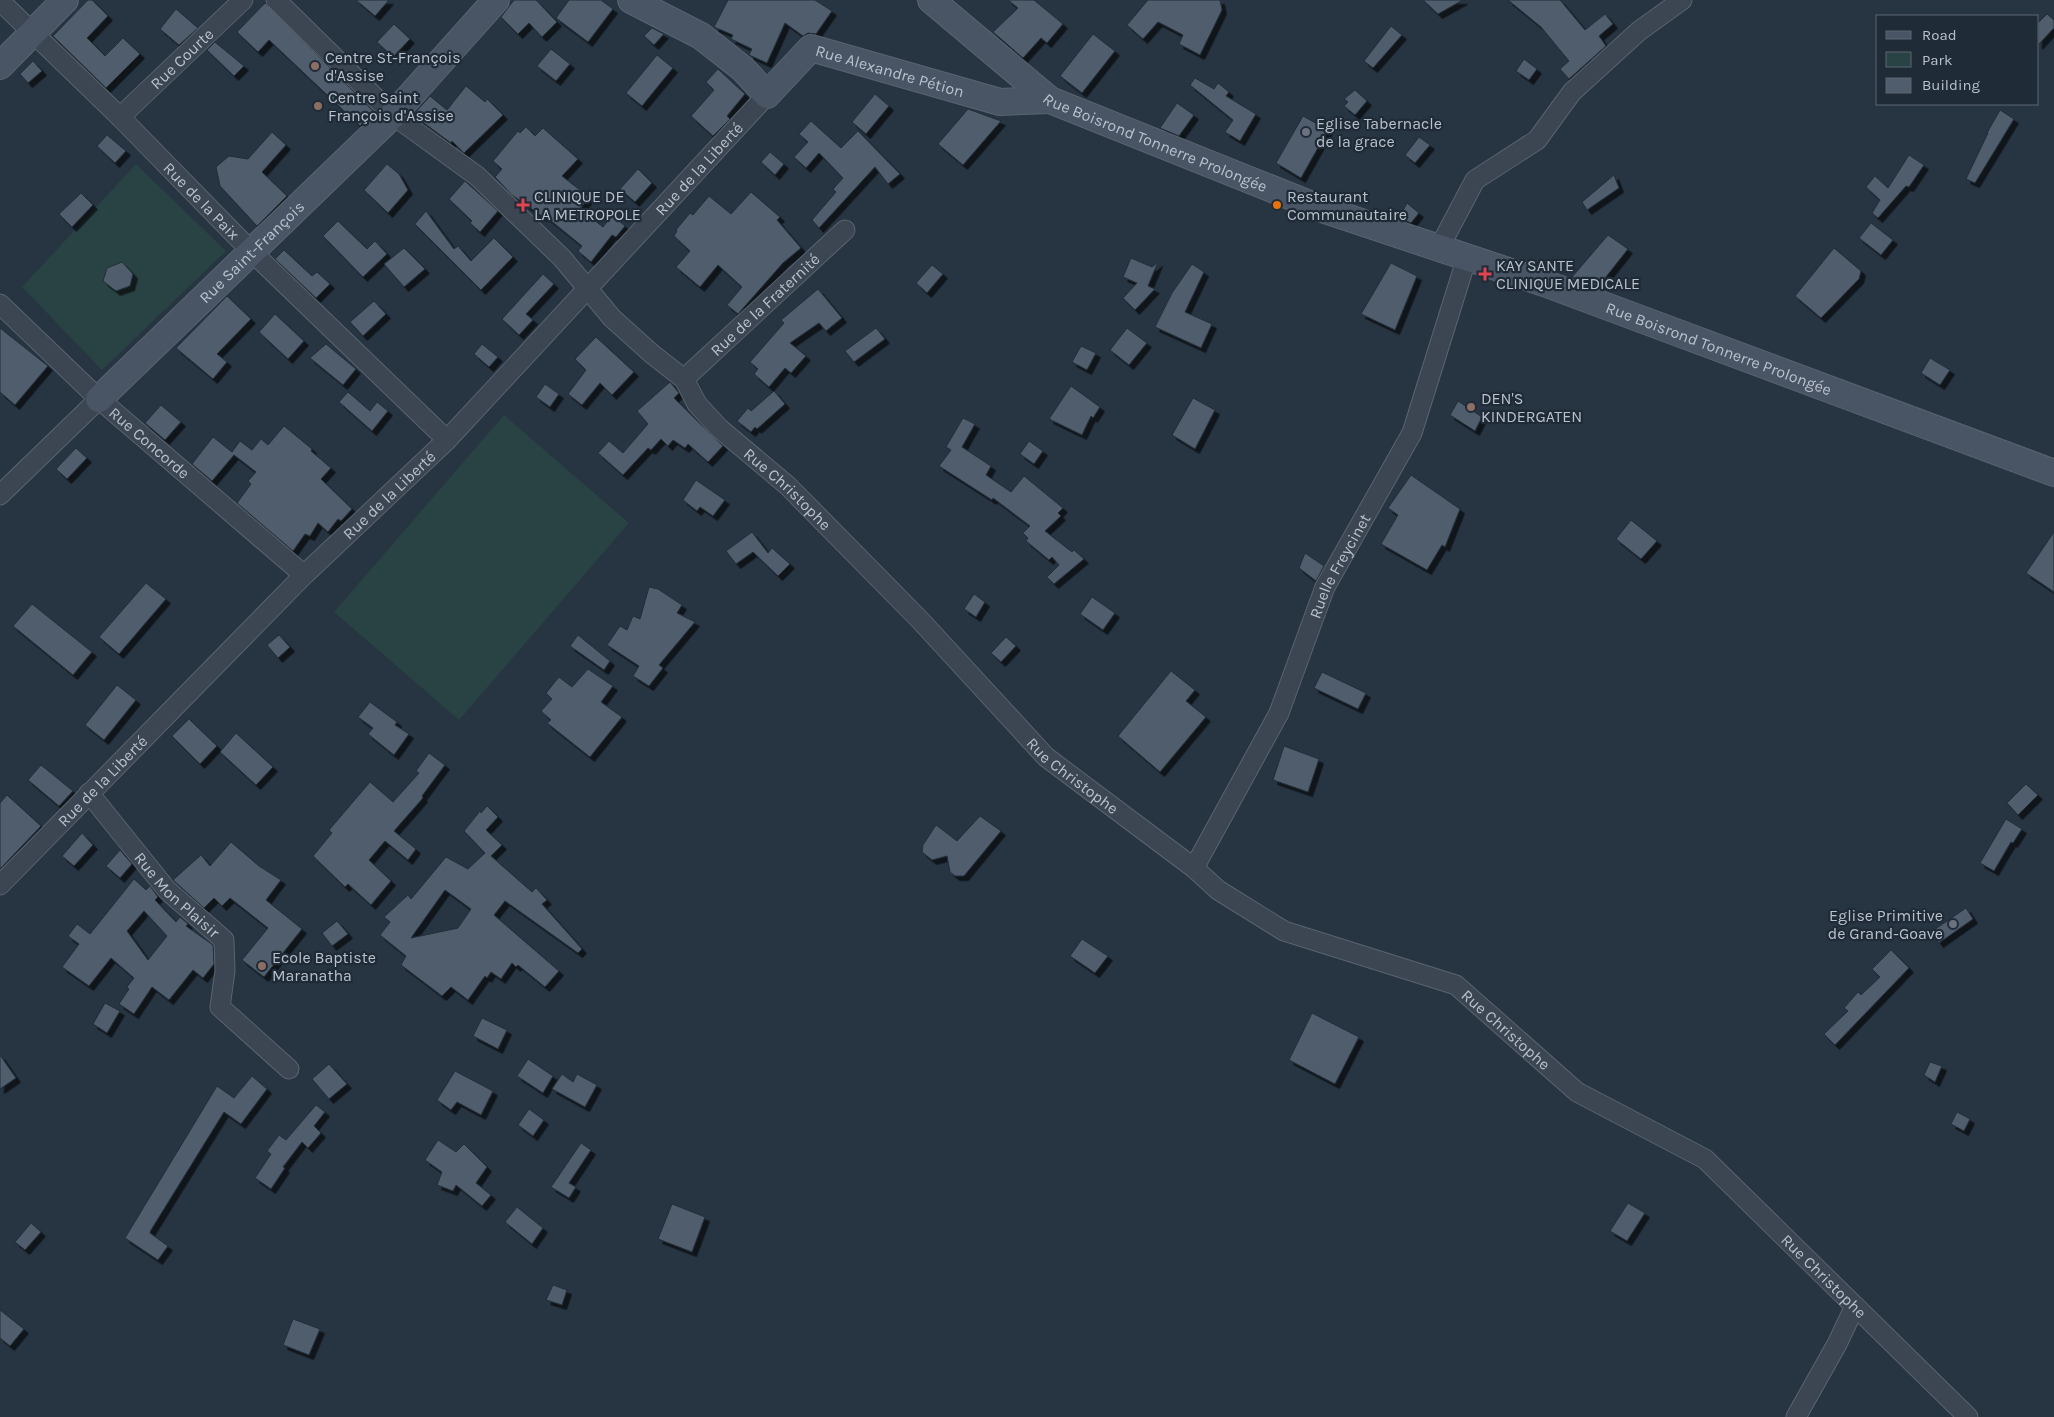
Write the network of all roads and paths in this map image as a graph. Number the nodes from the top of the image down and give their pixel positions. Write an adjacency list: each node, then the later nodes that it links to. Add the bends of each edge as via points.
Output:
1 (65, 0): 9 (street)
2 (243, 0): 14 (street, Rue Courte)
3 (276, 0): 13 (street, Rue Christophe)
4 (496, 0): 13 (street, Rue Saint-François)
5 (631, 0): 11 (street, via 701,36 743,69)
6 (931, 0): 12 (street, Rue Boisrond Tonnerre Prolongée)
7 (1682, 0): 16 (street, via 1639,31 1572,92 1537,140 1475,180)
8 (0, 1): 9 (street, Rue de la Paix)
9 (33, 32): 10 (street); 14 (street, Rue de la Paix)
10 (0, 66)
11 (767, 95): 12 (street, Rue Alexandre Pétion, via 811,48 1000,102); 19 (street, Rue de la Liberté)
12 (1050, 100): 16 (street, Rue Boisrond Tonnerre Prolongée, via 1322,209)
13 (393, 115): 17 (street, Rue Saint-François); 19 (street, Rue Christophe, via 477,176)
14 (120, 117): 17 (street, Rue de la Paix)
15 (844, 230): 21 (street, Rue de la Fraternité)
16 (1439, 248): 18 (street, Rue Boisrond Tonnerre Prolongée)
17 (252, 252): 22 (street, Rue Saint-François); 23 (street, Rue de la Paix)
18 (1467, 258): 24 (street, Rue Boisrond Tonnerre Prolongée, via 1544,283); 28 (street, Ruelle Freycinet, via 1412,433 1325,587 1280,714)
19 (588, 287): 21 (street, Rue Christophe, via 612,318); 23 (street, Rue de la Liberté)
20 (0, 304): 22 (street, Rue Concorde)
21 (684, 379): 28 (street, Rue Christophe, via 698,404 719,428 788,486 920,620 1046,757)
22 (98, 399): 25 (street, Rue Saint-François); 26 (street, Rue Concorde)
23 (447, 440): 26 (street, Rue de la Liberté)
24 (2054, 473)
25 (0, 495)
26 (304, 575): 27 (street, Rue de la Liberté)
27 (88, 793): 29 (street, Rue de la Liberté); 30 (street, Rue Mon Plaisir, via 167,890 224,940 225,971 220,1007)
28 (1194, 868): 31 (street, Rue Christophe, via 1218,890 1284,931 1456,986 1577,1092 1705,1159)
29 (0, 885)
30 (289, 1069)
31 (1855, 1306): 32 (street); 33 (street, Rue Christophe)
32 (1796, 1417)
33 (1968, 1417)

